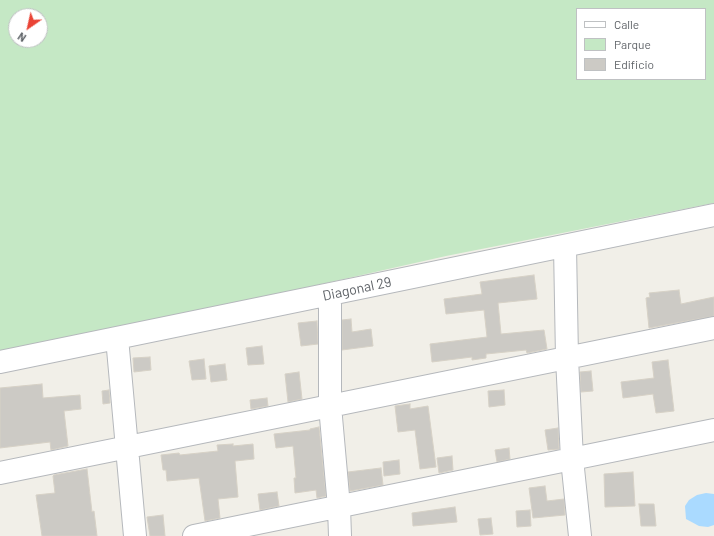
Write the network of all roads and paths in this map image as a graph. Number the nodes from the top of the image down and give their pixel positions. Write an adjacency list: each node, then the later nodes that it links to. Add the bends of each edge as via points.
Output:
1 (714, 215): 2 (street, Diagonal 29)
2 (565, 246): 3 (street, Diagonal 29); 6 (street)
3 (330, 294): 5 (street, Diagonal 29); 8 (street)
4 (714, 328): 6 (street)
5 (117, 338): 7 (street, Diagonal 29); 10 (street)
6 (567, 358): 8 (street); 11 (street)
7 (0, 362)
8 (330, 406): 10 (street); 13 (street)
9 (714, 430): 11 (street)
10 (127, 447): 12 (street); 14 (street)
11 (572, 459): 13 (street); 17 (street)
12 (0, 472)
13 (339, 507): 15 (street); 16 (street)
14 (135, 536)
15 (194, 536)
16 (340, 536)
17 (580, 536)

